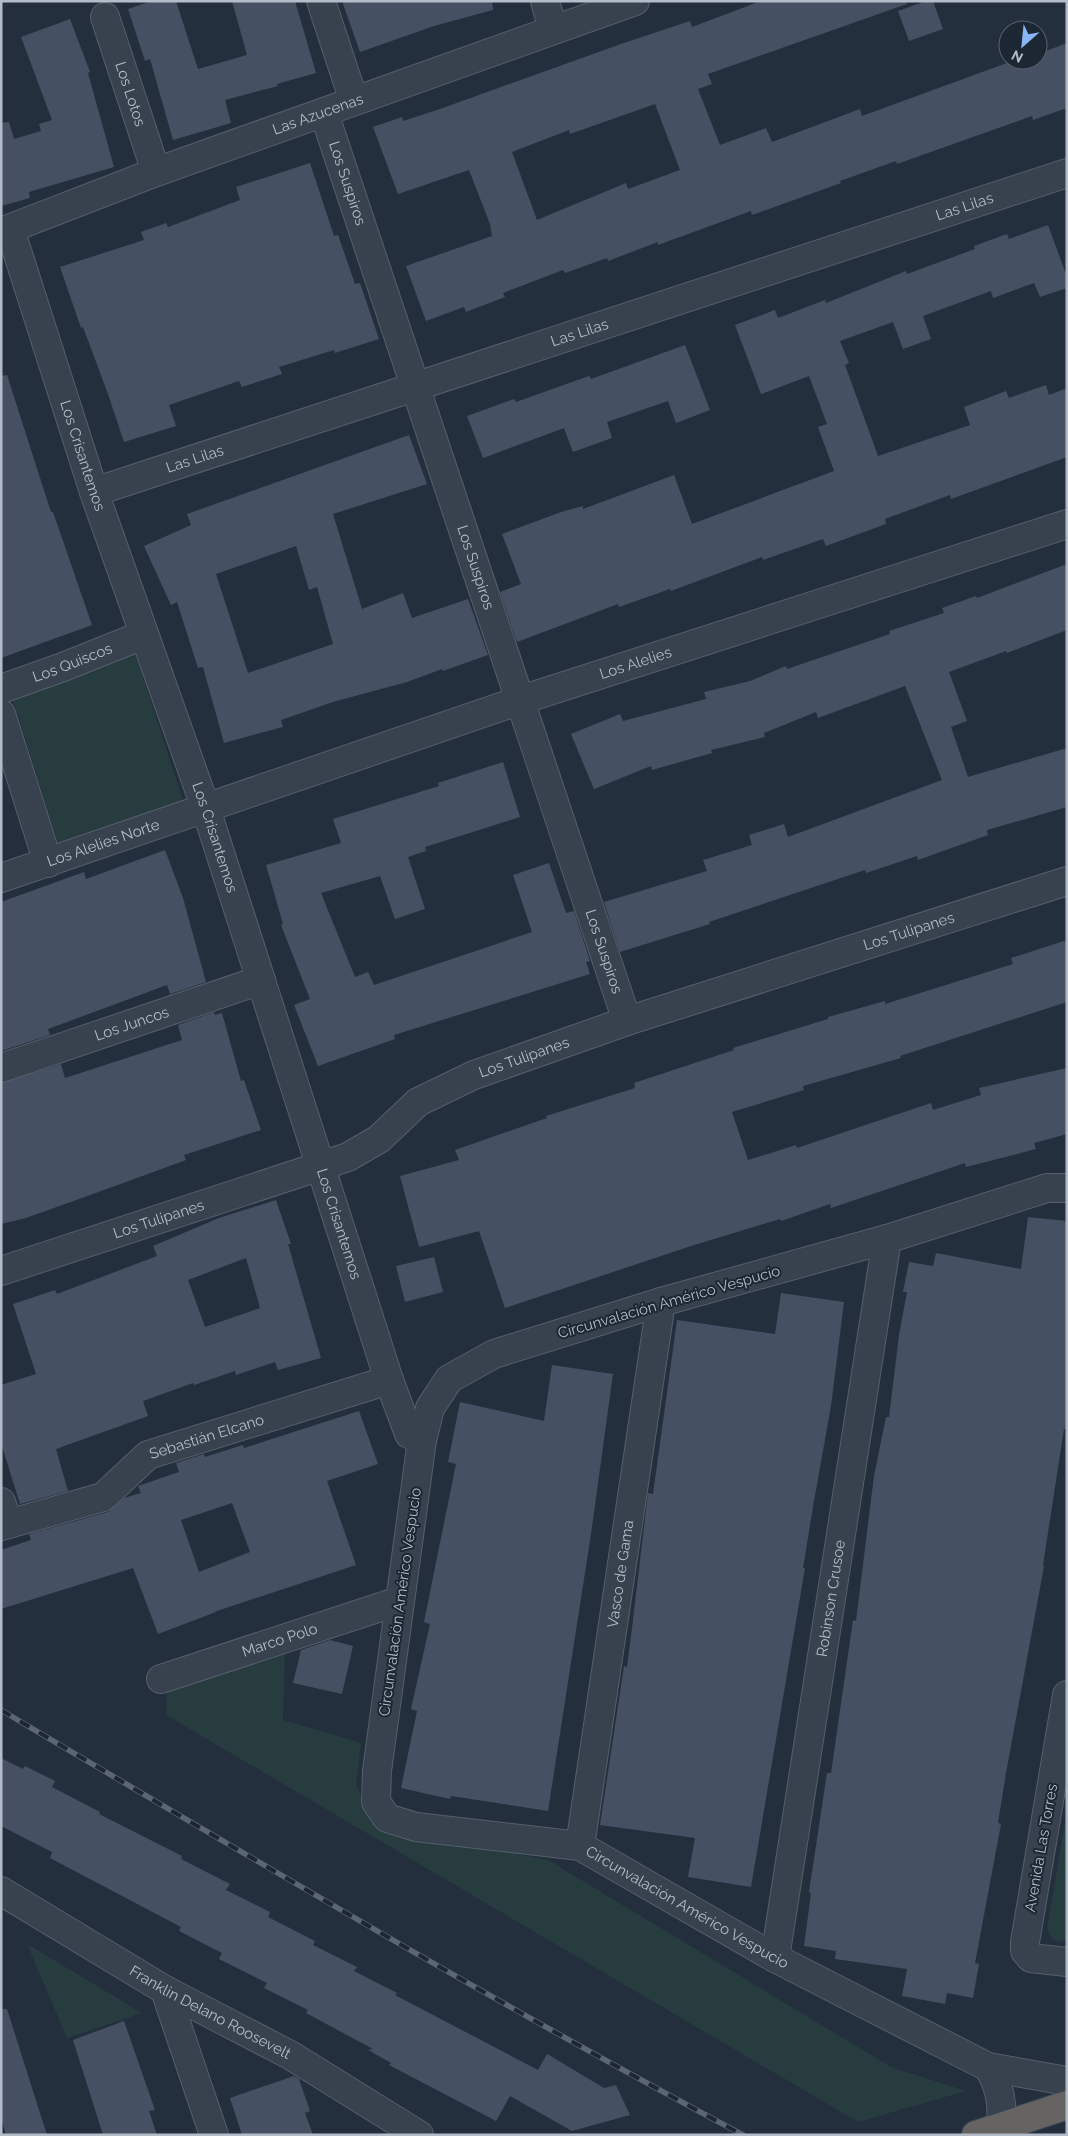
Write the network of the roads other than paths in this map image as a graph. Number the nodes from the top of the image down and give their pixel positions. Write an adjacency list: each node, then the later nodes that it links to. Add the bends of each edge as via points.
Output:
1 (321, 1): 6 (street)
2 (545, 1): 5 (street)
3 (635, 1): 5 (street, Las Azucenas)
4 (105, 17): 8 (street, Los Lotos)
5 (553, 30): 6 (street, Las Azucenas)
6 (354, 101): 7 (street, Las Azucenas)
7 (324, 113): 8 (street, Las Azucenas); 11 (street, Los Suspiros)
8 (156, 172): 10 (street, Las Azucenas)
9 (1067, 173): 11 (street, Las Lilas)
10 (5, 230): 12 (street, Los Crisantemos)
11 (415, 387): 12 (street, Las Lilas); 16 (street, Los Suspiros)
12 (94, 492): 14 (street, Los Crisantemos)
13 (1067, 524): 16 (street, Los Alelies)
14 (143, 635): 15 (street, Los Quiscos); 18 (street, Los Crisantemos)
15 (1, 689)
16 (521, 700): 18 (street, Los Alelies); 23 (street, Los Suspiros)
17 (1, 714): 19 (street)
18 (206, 809): 19 (street, Los Alelies Norte); 22 (street, Los Crisantemos)
19 (48, 863): 20 (street, Los Alelies Norte)
20 (1, 878)
21 (1067, 881): 23 (street, Los Tulipanes)
22 (261, 980): 24 (street, Los Juncos); 25 (street, Los Crisantemos)
23 (627, 1020): 25 (street, Los Tulipanes, via 474,1075 431,1095 418,1102 362,1151)
24 (1, 1068)
25 (322, 1167): 28 (street, Los Tulipanes); 30 (street, Los Crisantemos)
26 (1067, 1188): 27 (street, Circunvalación Américo Vespucio, via 1047,1188)
27 (887, 1239): 29 (street, Circunvalación Américo Vespucio); 38 (street, Robinson Crusoe)
28 (1, 1271)
29 (661, 1302): 31 (street, Circunvalación Américo Vespucio, via 494,1354 449,1379 430,1408); 36 (street, Vasco de Gama)
30 (389, 1380): 31 (street, Los Crisantemos, via 408,1434); 32 (street, Sebastián Elcano, via 148,1455 103,1497)
31 (422, 1440): 33 (street, Circunvalación Américo Vespucio)
32 (4, 1517)
33 (399, 1601): 34 (street, Marco Polo); 36 (street, Circunvalación Américo Vespucio, via 377,1770 376,1802 387,1818 416,1827)
34 (161, 1679)
35 (1067, 1695): 39 (street, Avenida Las Torres, via 1025,1942 1025,1951 1031,1958)
36 (580, 1846): 38 (street, Circunvalación Américo Vespucio)
37 (1, 1890): 40 (street, Franklin Delano Roosevelt)
38 (776, 1958): 41 (street, Circunvalación Américo Vespucio)
39 (1067, 1962)
40 (165, 1990): 45 (street); 46 (street, Franklin Delano Roosevelt, via 290,2055)
41 (988, 2067): 42 (street, Circunvalación Américo Vespucio); 44 (street, via 996,2080 1002,2110)
42 (1067, 2081)
43 (1067, 2105): 44 (highway)
44 (989, 2131)
45 (214, 2135)
46 (419, 2135)

